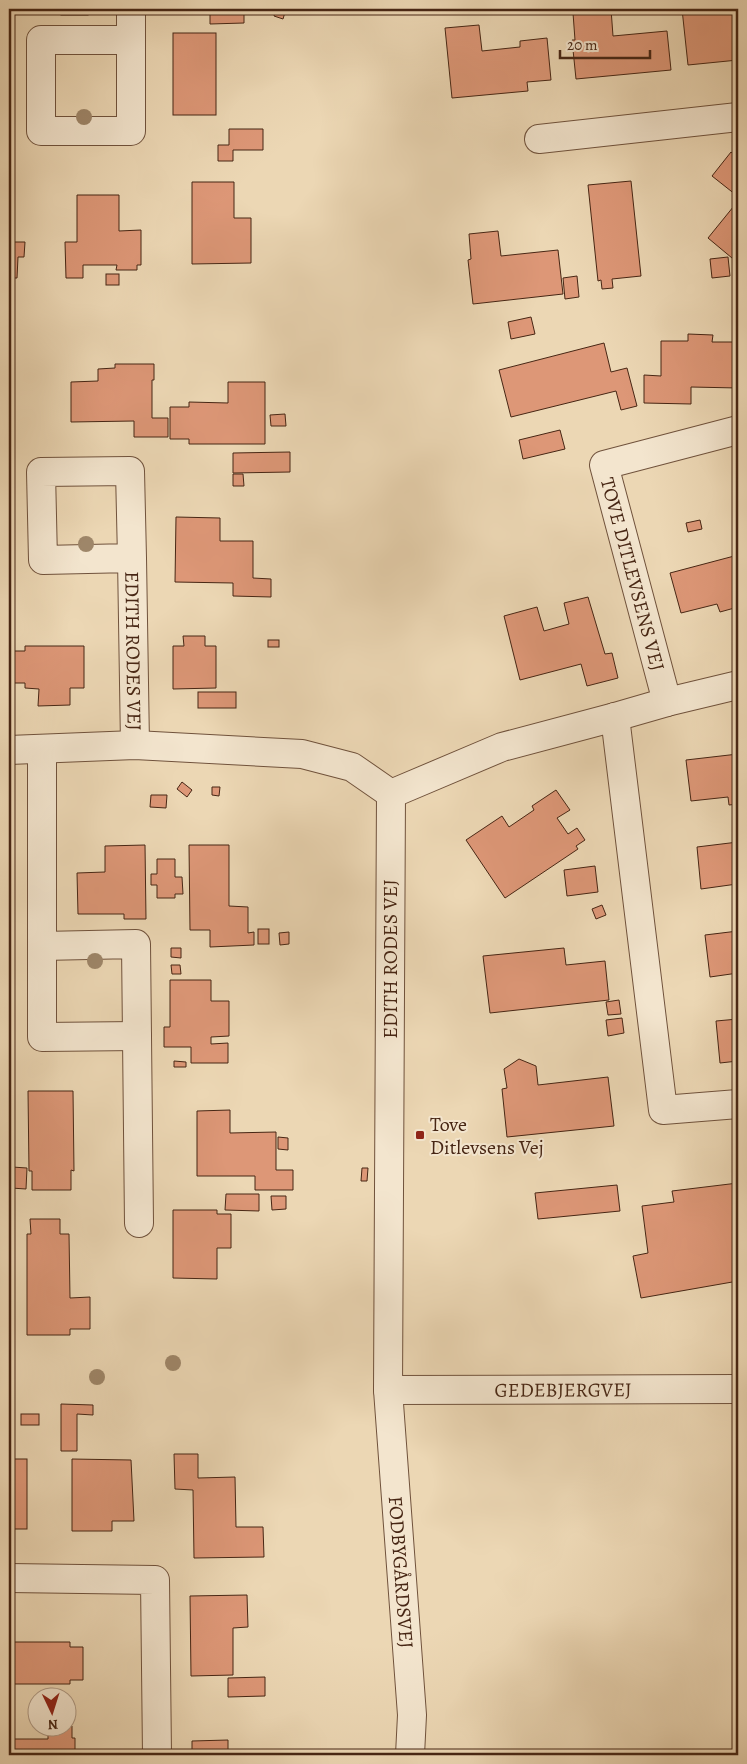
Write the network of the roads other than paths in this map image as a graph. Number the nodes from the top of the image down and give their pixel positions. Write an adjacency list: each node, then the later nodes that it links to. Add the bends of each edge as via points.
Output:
1 (131, 9): 2 (street)
2 (131, 40): 2 (street, via 131,130 41,131 41,40)
3 (738, 117): 4 (street)
4 (539, 139)
5 (738, 430): 8 (street, TOVE DITLEVSENS VEJ, via 604,465)
6 (132, 558): 6 (street, EDITH RODES VEJ, via 43,560 41,472 130,470); 10 (street, EDITH RODES VEJ)
7 (738, 685): 8 (street)
8 (667, 702): 9 (street)
9 (615, 717): 13 (street, via 502,747); 16 (street, via 663,1110)
10 (135, 745): 11 (street, EDITH RODES VEJ); 13 (street, EDITH RODES VEJ, via 302,754 352,767)
11 (42, 749): 12 (street, EDITH RODES VEJ); 14 (street)
12 (9, 750)
13 (391, 794): 19 (street, EDITH RODES VEJ)
14 (42, 946): 15 (street, via 42,1037); 15 (street, via 136,944)
15 (137, 1036): 17 (street)
16 (738, 1104)
17 (139, 1223)
18 (738, 1389): 19 (street, GEDEBJERGVEJ)
19 (388, 1390): 22 (street, FODBYGÅRDSVEJ, via 412,1715)
20 (9, 1578): 21 (street, via 155,1580)
21 (157, 1755)
22 (410, 1755)

